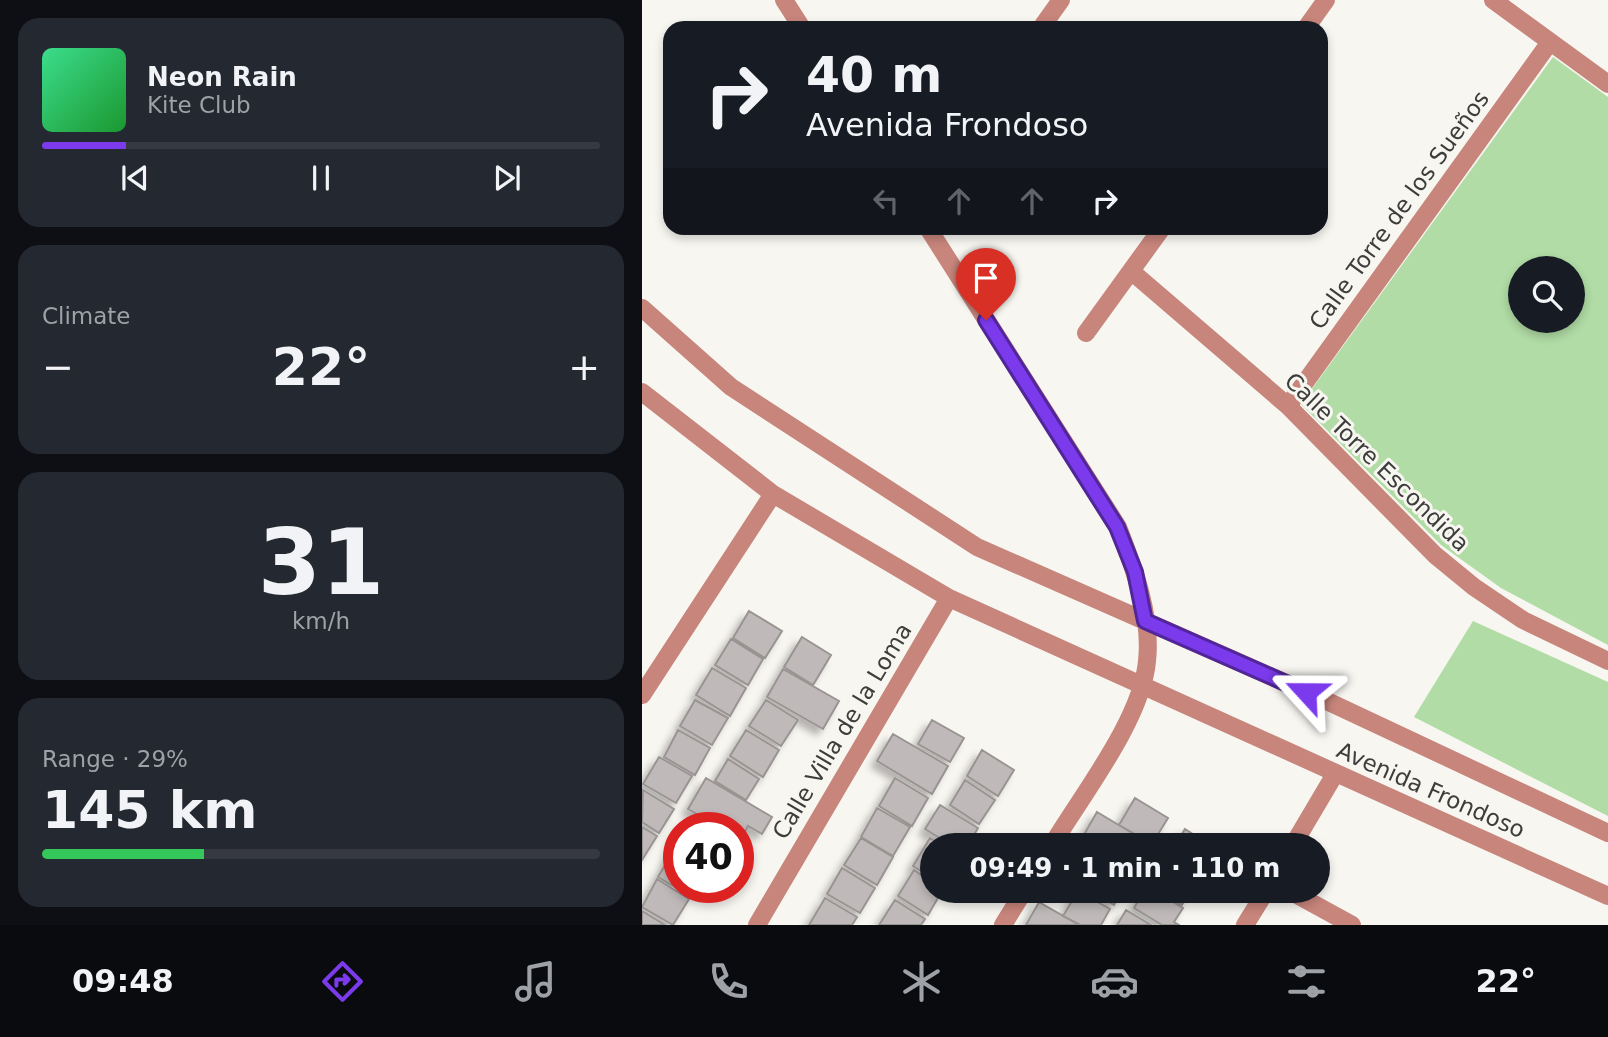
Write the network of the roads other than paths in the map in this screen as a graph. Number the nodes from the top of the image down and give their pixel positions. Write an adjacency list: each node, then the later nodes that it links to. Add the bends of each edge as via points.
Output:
1 (784, 0): 5 (street)
2 (1326, 0): 7 (street)
3 (1493, 0): 8 (street)
4 (1057, 2): 6 (street)
5 (798, 21)
6 (1045, 21)
7 (1311, 21)
8 (1550, 42): 9 (street); 16 (street, Calle Torre de los Sueños)
9 (1608, 85)
10 (932, 235): 19 (street, via 1117,527 1135,572)
11 (1157, 235): 12 (street)
12 (1131, 271): 14 (street); 16 (street, Calle Torre Escondida)
13 (642, 308): 19 (street, Avenida Frondoso, via 740,393 977,547)
14 (1086, 333)
15 (642, 392): 17 (street, Avenida Frondoso)
16 (1288, 406): 20 (street, Calle Torre Escondida, via 1435,555 1474,587 1523,620)
17 (773, 494): 18 (street, Avenida Frondoso); 22 (street)
18 (949, 598): 21 (street, Avenida Frondoso); 31 (street, Calle Villa de la Loma)
19 (1145, 621): 21 (street, via 1148,660); 26 (street, Avenida Frondoso)
20 (1608, 661)
21 (1142, 688): 23 (street, Avenida Frondoso); 24 (street, via 1129,719)
22 (642, 695)
23 (1335, 774): 25 (street); 27 (street, Avenida Frondoso)
24 (1059, 833)
25 (1300, 833)
26 (1608, 833)
27 (1608, 896)
28 (1017, 903): 32 (street)
29 (1259, 903): 33 (street)
30 (1312, 903): 34 (street)
31 (757, 925)
32 (1003, 925)
33 (1245, 925)
34 (1352, 925)

